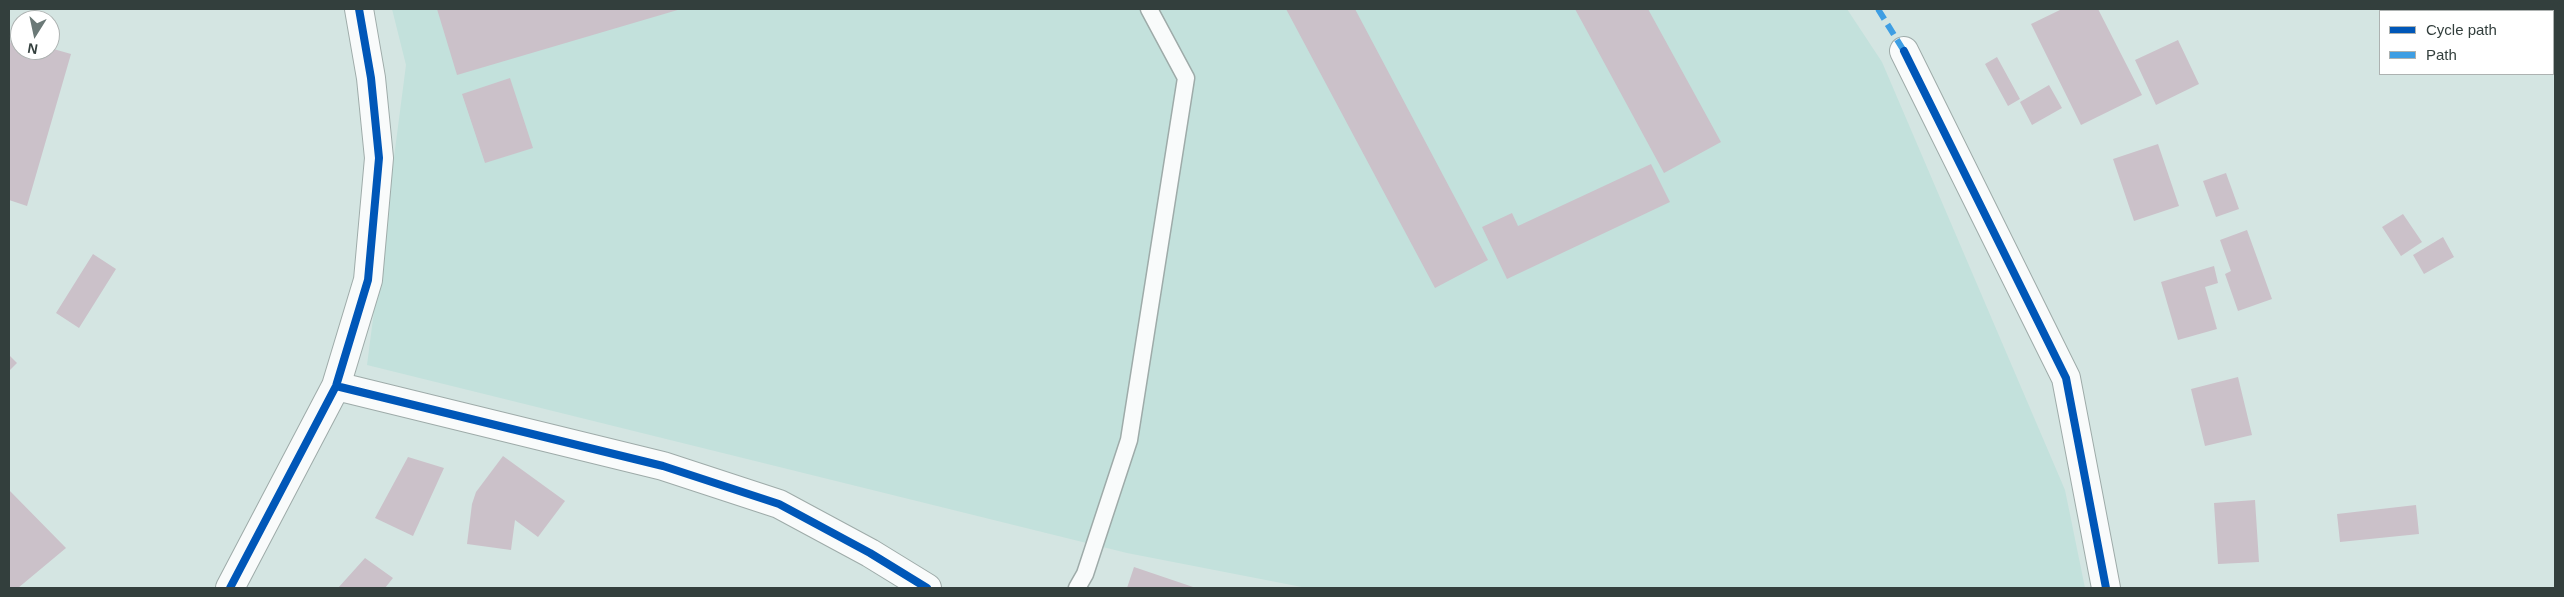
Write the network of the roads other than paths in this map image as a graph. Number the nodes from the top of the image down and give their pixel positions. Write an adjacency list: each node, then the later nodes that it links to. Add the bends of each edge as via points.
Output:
1 (359, 9): 4 (street, via 371,78 379,158 368,280)
2 (1149, 9): 7 (lane, via 1186,78 1129,440)
3 (1904, 51): 8 (street, via 2066,378)
4 (336, 386): 5 (street); 6 (street, via 663,466 779,504)
5 (230, 588)
6 (928, 588)
7 (1077, 588)
8 (2106, 588)

